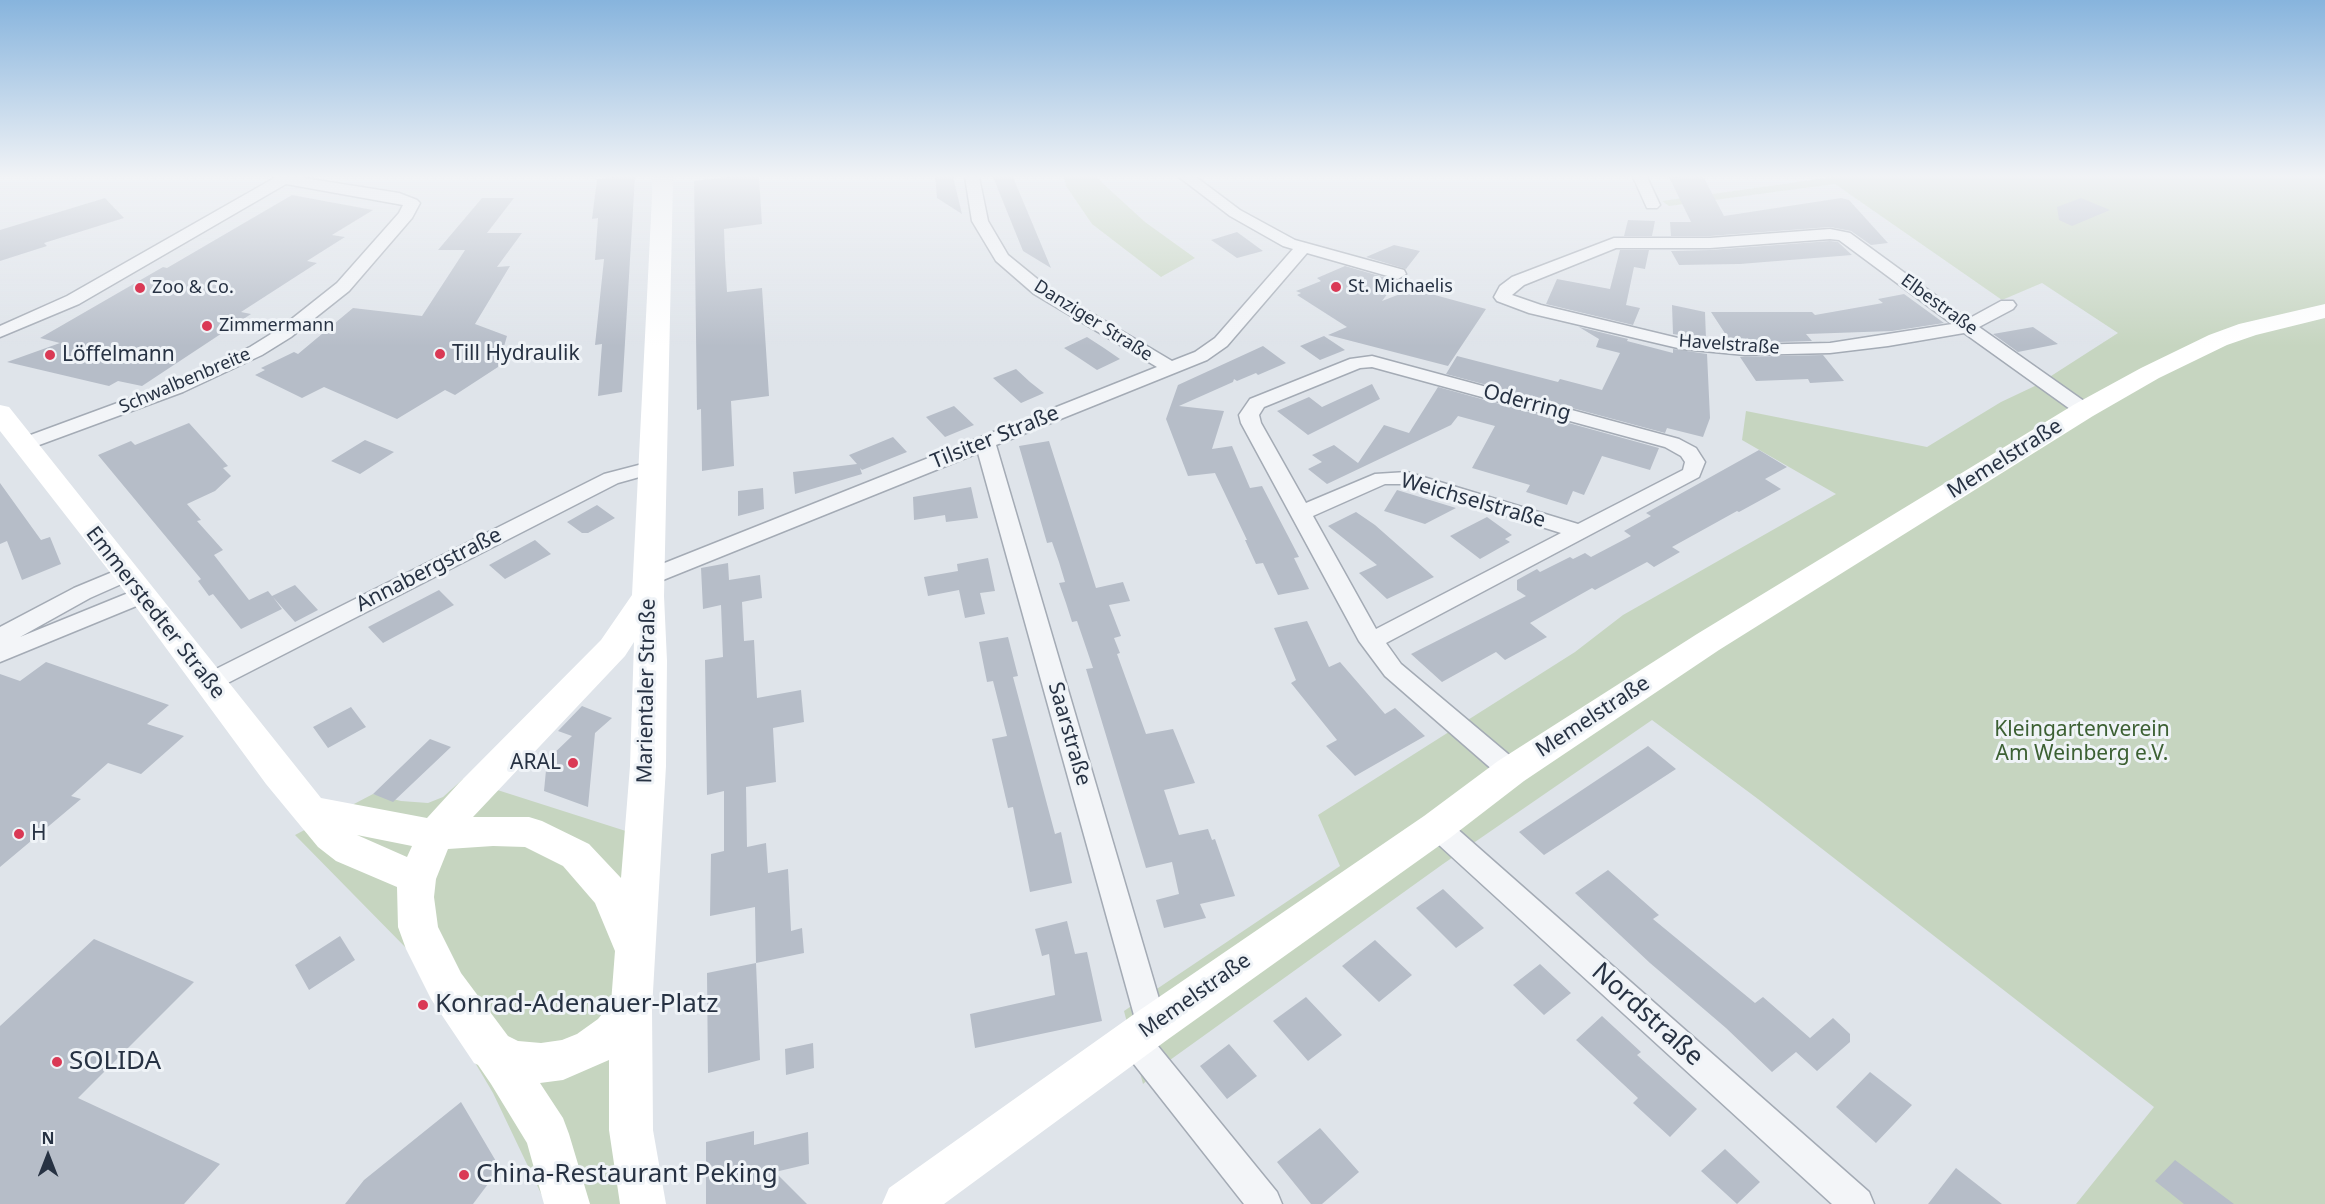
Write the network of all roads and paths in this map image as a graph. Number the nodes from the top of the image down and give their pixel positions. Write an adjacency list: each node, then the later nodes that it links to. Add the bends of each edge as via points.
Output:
1 (189, 233): 12 (street, Schwalbenbreite, via 73,300)
2 (390, 233): 17 (street, Schwalbenbreite, via 328,301 256,351 176,388)
3 (661, 233): 18 (main road, Marientaler Straße)
4 (987, 233): 13 (street, Danziger Straße, via 1002,258 1040,290)
5 (1270, 233): 6 (street)
6 (1304, 247): 7 (street); 13 (street, Tilsiter Straße, via 1221,342 1201,356)
7 (1398, 274)
8 (1506, 290): 11 (street, Havelstraße, via 1503,297 1535,309 1710,348 1830,348); 11 (street, Elbestraße, via 1518,281 1614,243 1710,243 1830,234 1844,236)
9 (2007, 305): 11 (street)
10 (2325, 311): 14 (main road, Memelstraße, via 2268,323 2218,340)
11 (1967, 327): 14 (street, Elbestraße)
12 (0, 332)
13 (1171, 368): 16 (street, Tilsiter Straße)
14 (2084, 410): 27 (main road, Memelstraße, via 1708,642)
15 (0, 413): 17 (main road, Emmerstedter Straße)
16 (985, 442): 22 (street, Tilsiter Straße); 34 (street, Saarstraße)
17 (24, 444): 21 (main road, Emmerstedter Straße)
18 (654, 467): 22 (main road, Marientaler Straße); 26 (street, Annabergstraße, via 611,478)
19 (1302, 513): 20 (street, Weichselstraße, via 1382,478 1407,478); 20 (street, Oderring, via 1251,423 1250,410 1257,403 1319,377 1372,361 1672,442 1694,457 1692,473); 24 (street, Oderring)
20 (1578, 531): 24 (street, Oderring)
21 (135, 584): 23 (street, via 82,593); 25 (street); 26 (main road, Emmerstedter Straße)
22 (649, 586): 30 (main road, via 613,648); 32 (main road, Marientaler Straße, via 648,766)
23 (0, 637)
24 (1371, 641): 27 (street, Oderring, via 1393,670)
25 (0, 654)
26 (208, 682): 28 (main road, Emmerstedter Straße)
27 (1510, 771): 29 (main road, Memelstraße)
28 (312, 812): 30 (main road); 31 (main road, Emmerstedter Straße, via 331,836 349,850)
29 (1437, 827): 34 (main road, Memelstraße); 40 (street, Nordstraße)
30 (435, 835): 31 (main road); 32 (main road, via 529,832 576,855 611,894)
31 (417, 879): 35 (main road, via 418,927 426,949 446,987)
32 (633, 949): 33 (main road, Marientaler Straße)
33 (631, 1009): 35 (main road, via 613,1032 592,1048 563,1060 517,1061); 37 (main road, Marientaler Straße, via 632,1130)
34 (1143, 1033): 38 (main road, Memelstraße); 39 (street)
35 (489, 1049): 36 (main road, via 547,1134)
36 (566, 1204)
37 (643, 1204)
38 (905, 1204)
39 (1265, 1204)
40 (1857, 1204)

